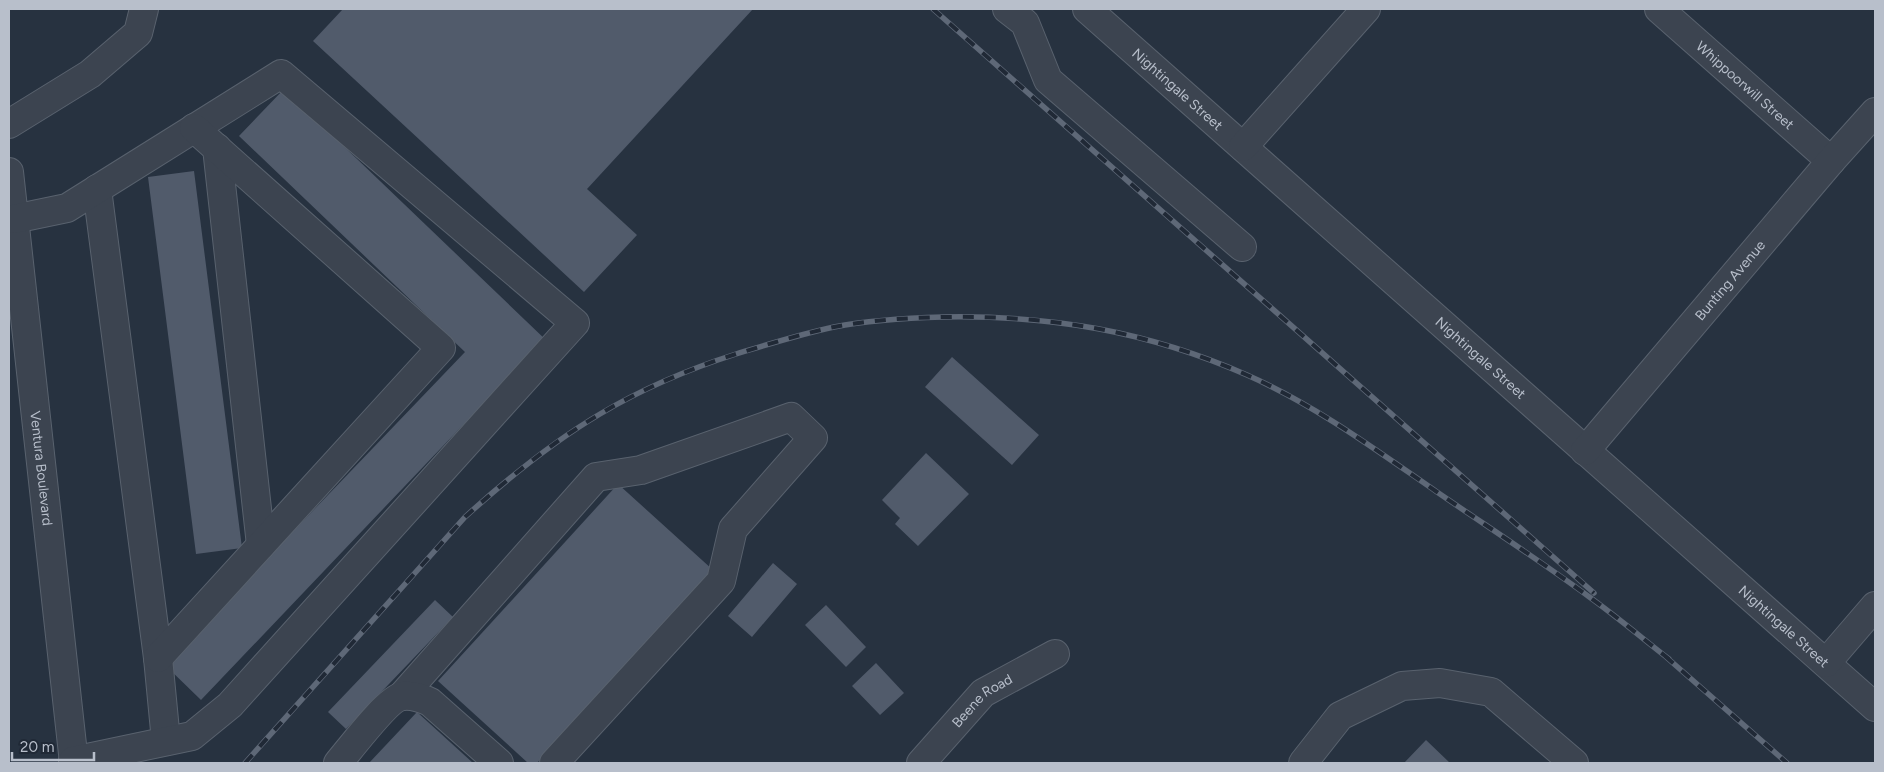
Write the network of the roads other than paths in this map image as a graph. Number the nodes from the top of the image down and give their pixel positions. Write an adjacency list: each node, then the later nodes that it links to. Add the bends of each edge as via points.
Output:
1 (144, 9): 7 (street, via 138,33 90,74)
2 (1007, 9): 15 (street, via 1024,23 1048,80)
3 (1087, 9): 9 (street, Nightingale Street)
4 (1365, 9): 9 (street)
5 (1659, 9): 11 (street, Whippoorwill Street)
6 (1875, 112): 11 (street, Bunting Avenue)
7 (9, 124)
8 (194, 128): 10 (street); 13 (street); 24 (street, via 281,74 575,323 230,705 192,736)
9 (1243, 147): 16 (street, Nightingale Street)
10 (216, 148): 17 (street); 17 (street, via 441,348)
11 (1830, 161): 16 (street, Bunting Avenue)
12 (9, 172): 14 (street, Ventura Boulevard)
13 (97, 189): 14 (street, via 66,208); 20 (street)
14 (14, 219): 25 (street, Ventura Boulevard)
15 (1242, 247)
16 (1585, 451): 21 (street, Nightingale Street)
17 (261, 545): 20 (street)
18 (1875, 606): 21 (street)
19 (1055, 654): 29 (street, Beene Road, via 983,693)
20 (158, 658): 24 (street)
21 (1826, 663): 23 (street, Nightingale Street)
22 (402, 696): 26 (street, via 390,702); 27 (street, via 418,696 430,702); 28 (street, via 596,477 641,470 791,417 813,438 733,530 721,581)
23 (1875, 707)
24 (166, 741): 25 (street)
25 (74, 762)
26 (338, 763)
27 (499, 763)
28 (554, 763)
29 (921, 763)
30 (1303, 763): 31 (street, via 1340,716 1402,686 1440,682 1490,692)
31 (1574, 763)

